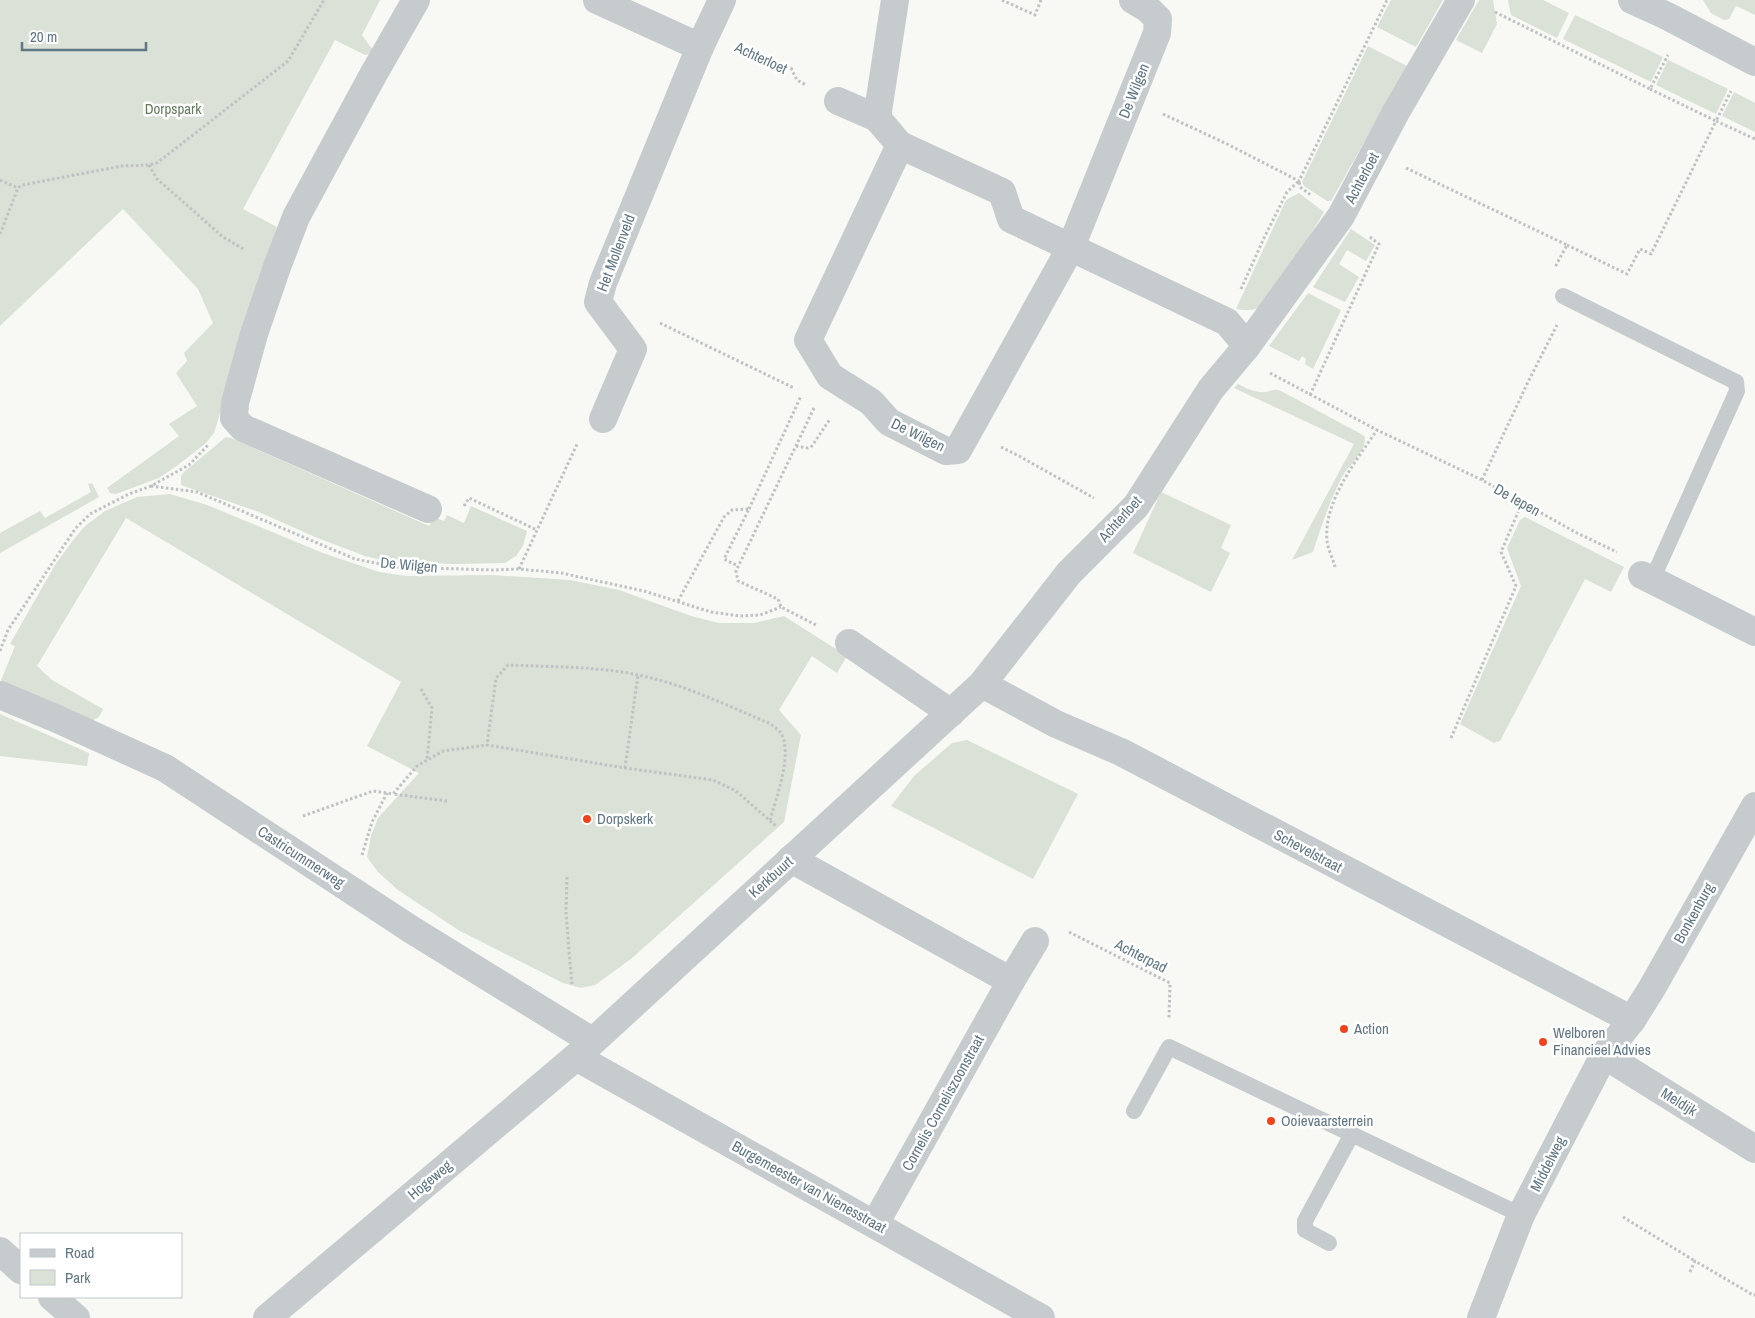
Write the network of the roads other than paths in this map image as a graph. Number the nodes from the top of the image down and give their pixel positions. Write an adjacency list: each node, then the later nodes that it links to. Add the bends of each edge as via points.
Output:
1 (416, 0): 18 (street, via 296,217 254,334 235,403 234,418 243,428)
2 (597, 0): 9 (street)
3 (722, 0): 9 (street)
4 (895, 0): 12 (street)
5 (1133, 0): 14 (street, De Wilgen, via 1158,20 1157,33)
6 (1461, 0): 16 (street, Achterloet, via 1396,112 1342,216)
7 (1632, 0): 8 (street)
8 (1676, 14): 10 (street)
9 (704, 39): 17 (street, Het Mollenveld, via 603,283 598,302 633,348)
10 (1751, 61)
11 (838, 101): 12 (street)
12 (877, 118): 13 (street)
13 (900, 145): 14 (street, via 1002,192 1011,219); 14 (street, De Wilgen, via 808,340 830,376 871,402 889,422 946,451 958,450)
14 (1071, 247): 16 (street, via 1227,322)
15 (1567, 298): 19 (lane, via 1736,382 1737,391)
16 (1247, 346): 22 (street, Achterloet, via 1211,389 1136,506 1069,573)
17 (602, 419)
18 (428, 509)
19 (1650, 575): 20 (street)
20 (1755, 632)
21 (849, 642): 24 (street)
22 (982, 684): 24 (street, Kerkbuurt); 29 (street, Schevelstraat, via 1056,724 1129,756)
23 (0, 695): 30 (street, Castricummerweg, via 166,768)
24 (951, 713): 26 (street, Kerkbuurt)
25 (1755, 806): 29 (street, Bonkenburg)
26 (791, 859): 28 (street); 30 (street, Kerkbuurt)
27 (1035, 941): 28 (street, Cornelis Corneliszoonstraat)
28 (1012, 981): 36 (street, Cornelis Corneliszoonstraat)
29 (1632, 1020): 31 (street, Middelweg)
30 (581, 1043): 36 (street, Burgemeester van Nienesstraat); 42 (street, Hogeweg)
31 (1604, 1055): 34 (street, Meldijk); 35 (street, Middelweg)
32 (1134, 1111): 33 (lane, via 1169,1047)
33 (1352, 1134): 35 (lane); 37 (lane, via 1304,1222 1304,1230)
34 (1755, 1148)
35 (1521, 1215): 44 (street, Middelweg)
36 (875, 1224): 43 (street, Burgemeester van Nienesstraat)
37 (1329, 1243)
38 (0, 1251): 39 (street)
39 (20, 1269)
40 (53, 1298): 41 (street)
41 (76, 1318)
42 (267, 1318)
43 (1041, 1318)
44 (1481, 1318)

